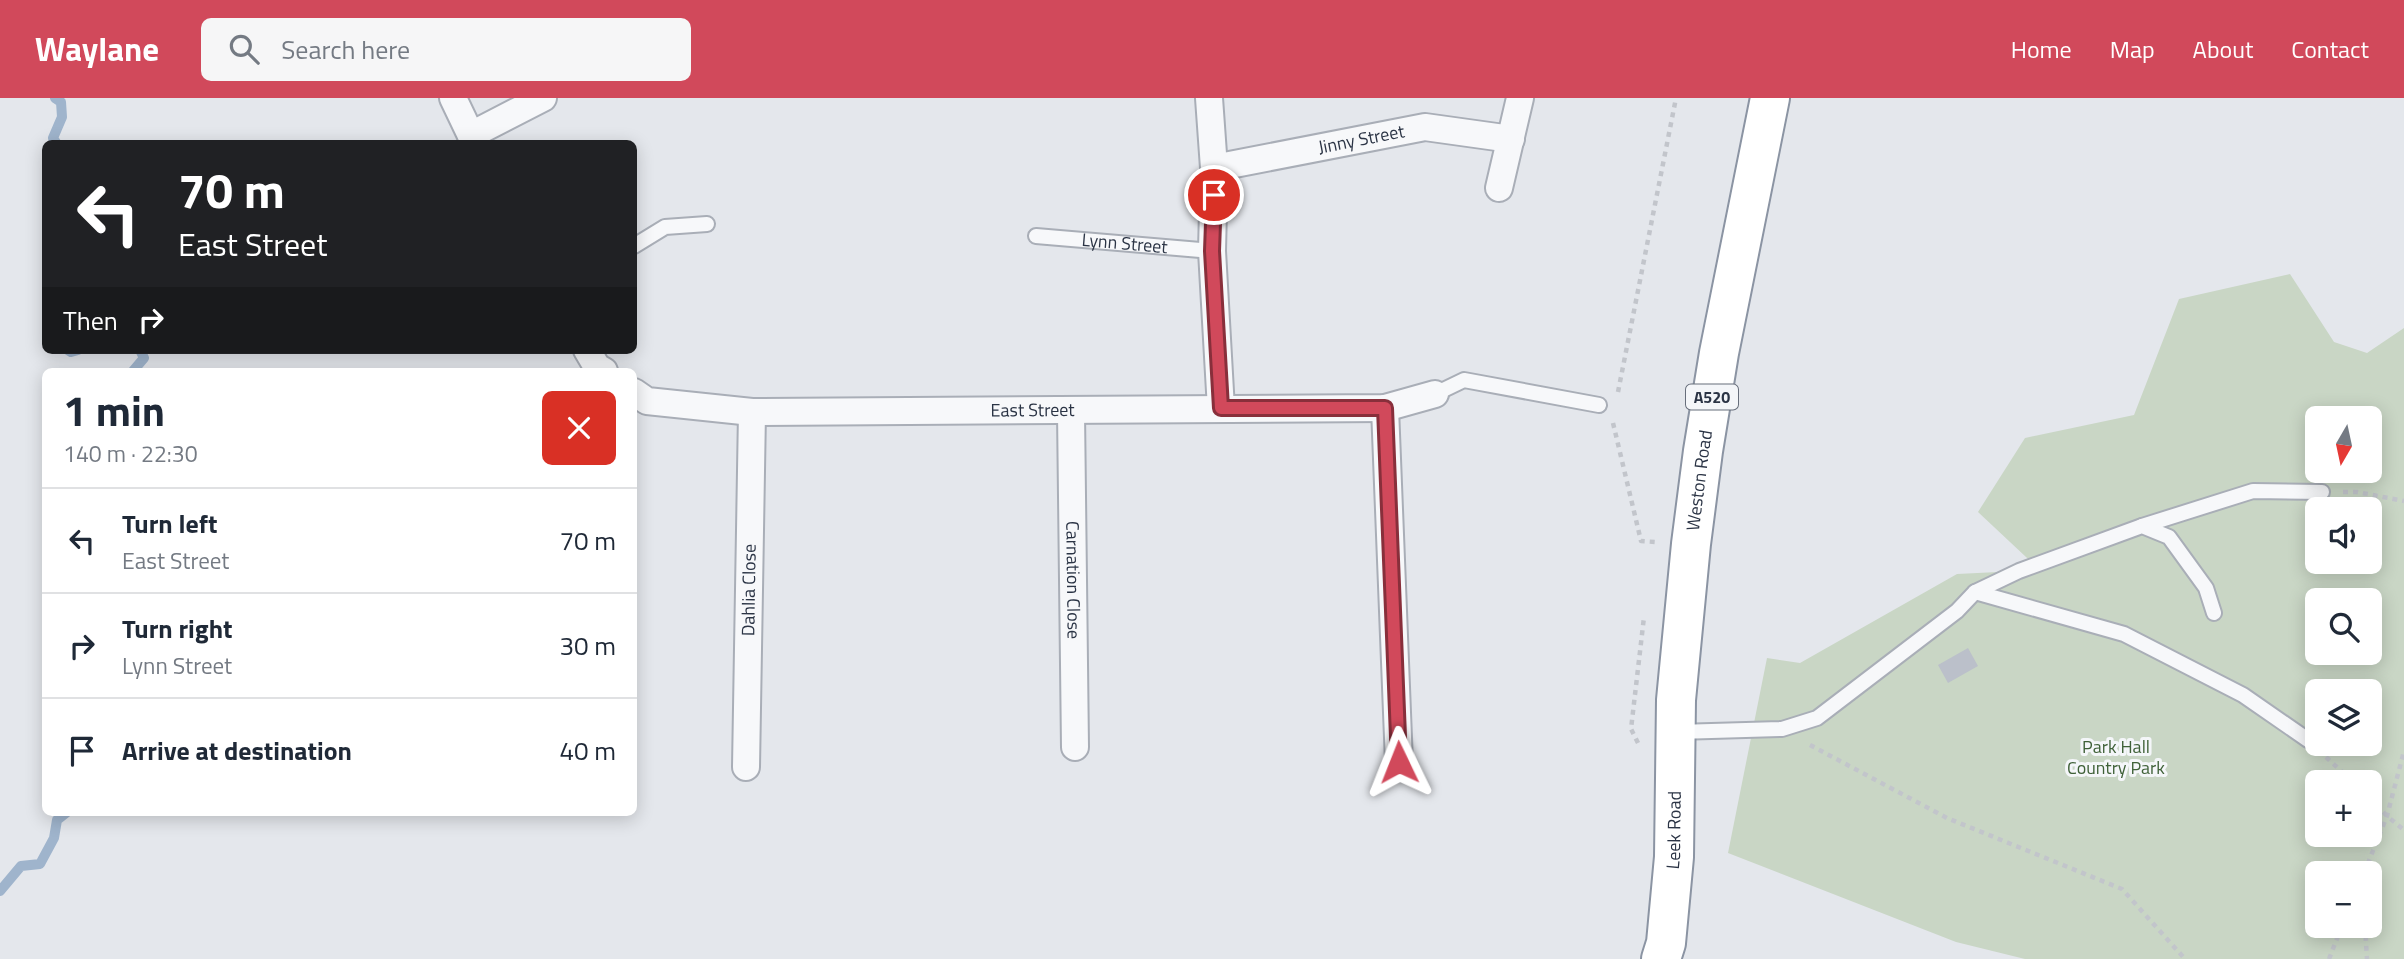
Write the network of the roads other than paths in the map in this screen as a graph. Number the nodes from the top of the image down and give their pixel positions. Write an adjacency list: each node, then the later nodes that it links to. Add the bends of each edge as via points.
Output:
1 (453, 98): 6 (street)
2 (543, 98): 6 (street)
3 (1209, 98): 8 (street)
4 (1520, 98): 7 (street)
5 (1770, 98): 25 (highway, Weston Road / A520, via 1703,451)
6 (473, 139)
7 (1511, 139): 8 (street, Jinny Street, via 1425,127); 9 (street)
8 (1214, 168): 13 (street)
9 (1499, 188)
10 (707, 224): 12 (lane, via 664,227)
11 (1036, 236): 13 (lane, Lynn Street)
12 (637, 244)
13 (1212, 251): 17 (street)
14 (637, 394): 19 (street, East Street, via 647,401)
15 (1435, 394): 16 (lane, via 1464,380); 18 (street, East Street)
16 (1599, 405)
17 (1221, 408): 18 (street, East Street); 20 (street, East Street)
18 (1385, 408): 28 (street)
19 (752, 412): 20 (street, East Street); 29 (street, Dahlia Close)
20 (1071, 412): 27 (street, Carnation Close)
21 (2322, 492): 22 (lane, via 2253,491)
22 (2142, 526): 23 (lane); 24 (lane, via 2169,537 2206,588)
23 (1975, 592): 25 (lane, via 1957,611 1817,718 1782,729); 26 (lane, via 2124,634 2243,695)
24 (2214, 613)
25 (1676, 716): 30 (highway, Leek Road / A520, via 1674,857)
26 (2305, 738)
27 (1075, 747)
28 (1399, 762)
29 (746, 766)
30 (1661, 959)

